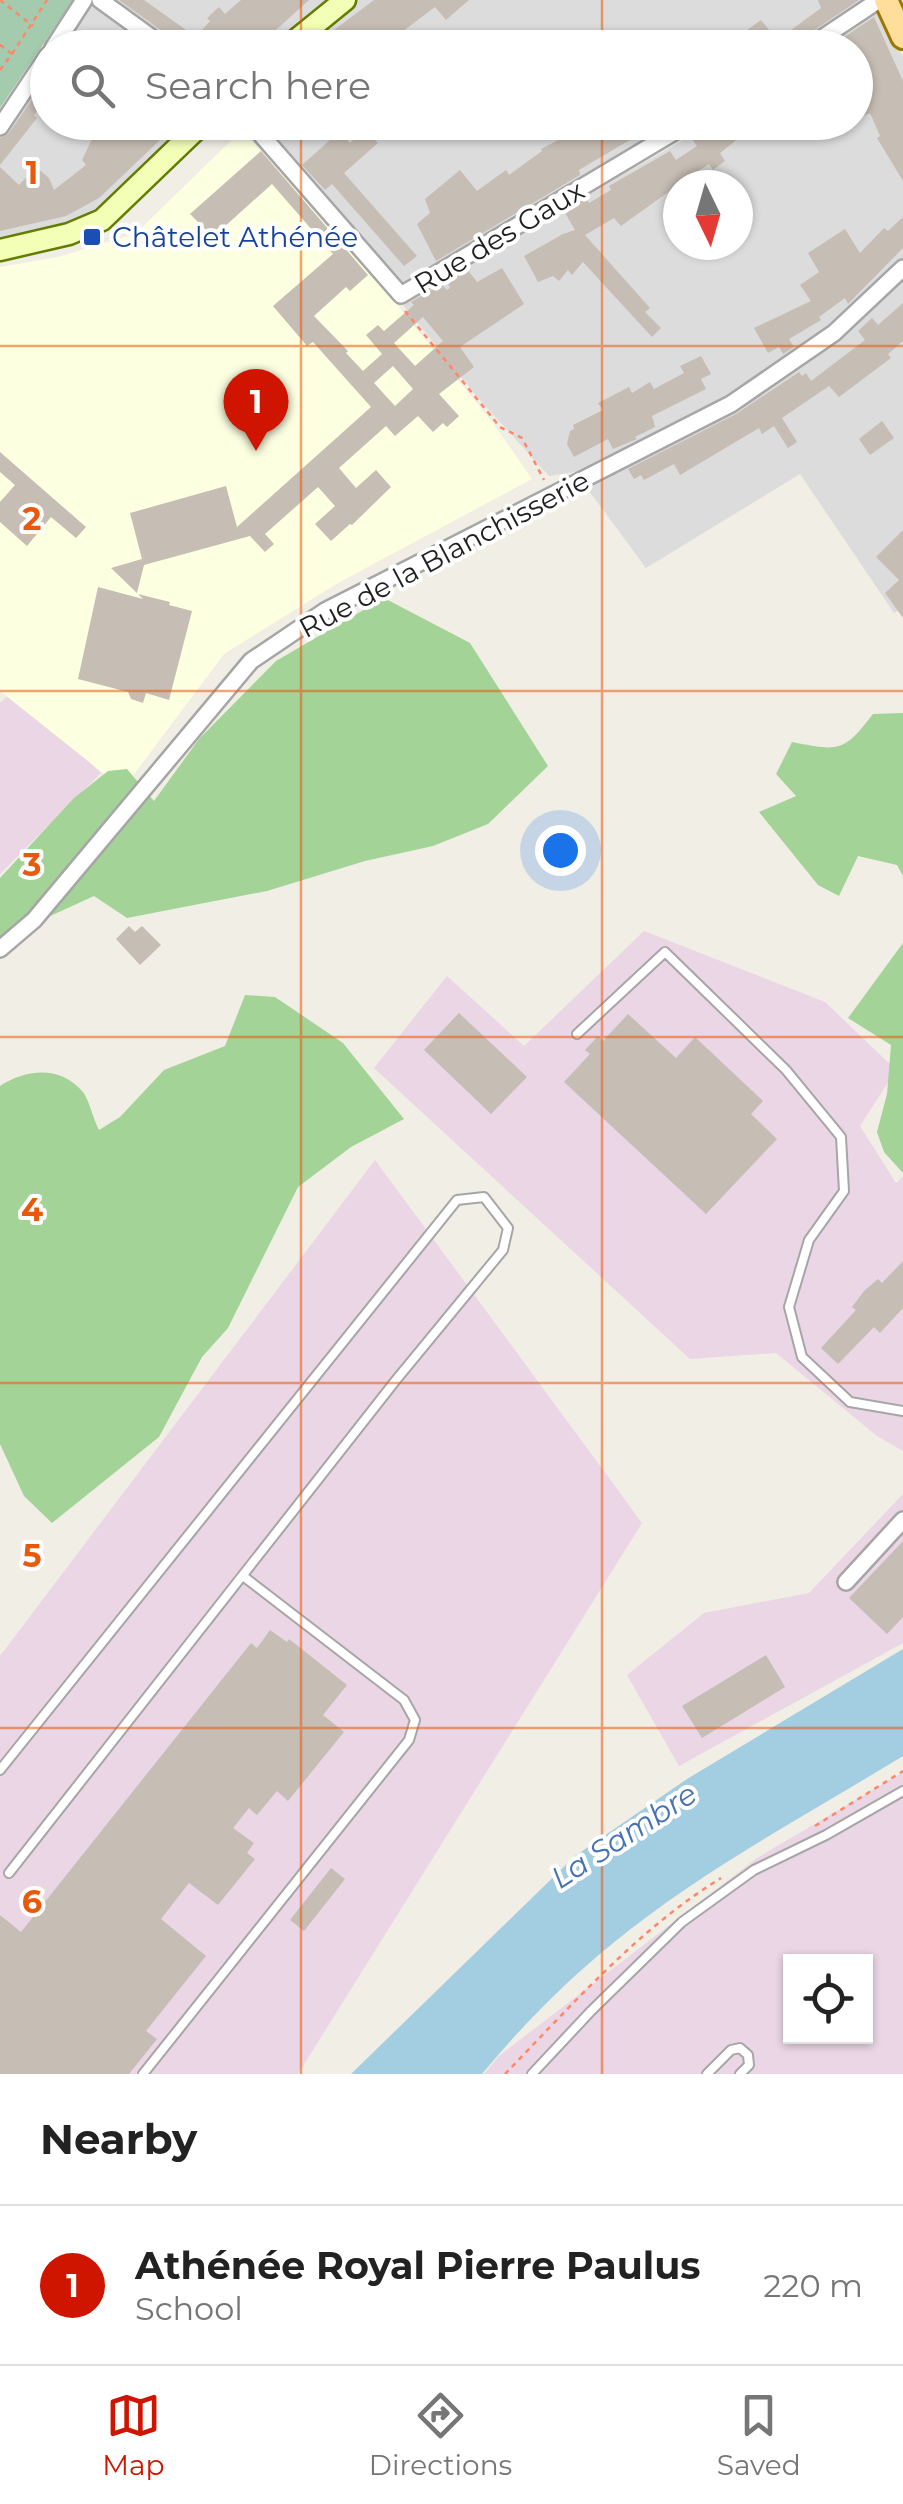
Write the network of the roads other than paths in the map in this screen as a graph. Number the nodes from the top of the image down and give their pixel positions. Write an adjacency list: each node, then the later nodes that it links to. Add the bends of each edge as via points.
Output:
1 (84, 0): 5 (street)
2 (100, 0): 6 (street)
3 (346, 0): 7 (main road)
4 (882, 0): 8 (street); 9 (main road)
5 (65, 30)
6 (141, 30)
7 (308, 30)
8 (836, 30)
9 (903, 36)
10 (30, 82): 11 (street)
11 (0, 127)
12 (185, 140): 15 (main road, via 102,220)
13 (266, 140): 14 (street, Rue des Gaux, via 400,295)
14 (661, 140)
15 (0, 250)
16 (903, 268): 17 (street, Rue de la Blanchisserie, via 834,333 731,404 325,610 252,661 34,920)
17 (0, 949)
18 (577, 1034): 19 (lane, via 665,952 786,1070 841,1137 844,1191 809,1240 789,1307 802,1357 850,1402)
19 (903, 1410)
20 (903, 1520): 22 (street)
21 (242, 1576): 23 (lane, via 503,1250 508,1228 484,1197 458,1200); 25 (lane); 26 (lane, via 404,1700 415,1720 408,1740)
22 (846, 1582)
23 (0, 1770)
24 (903, 1791): 27 (lane, via 754,1870 682,1922)
25 (9, 1873)
26 (143, 2074)
27 (532, 2074)
28 (707, 2074): 29 (lane, via 740,2048 749,2065)
29 (740, 2074)

